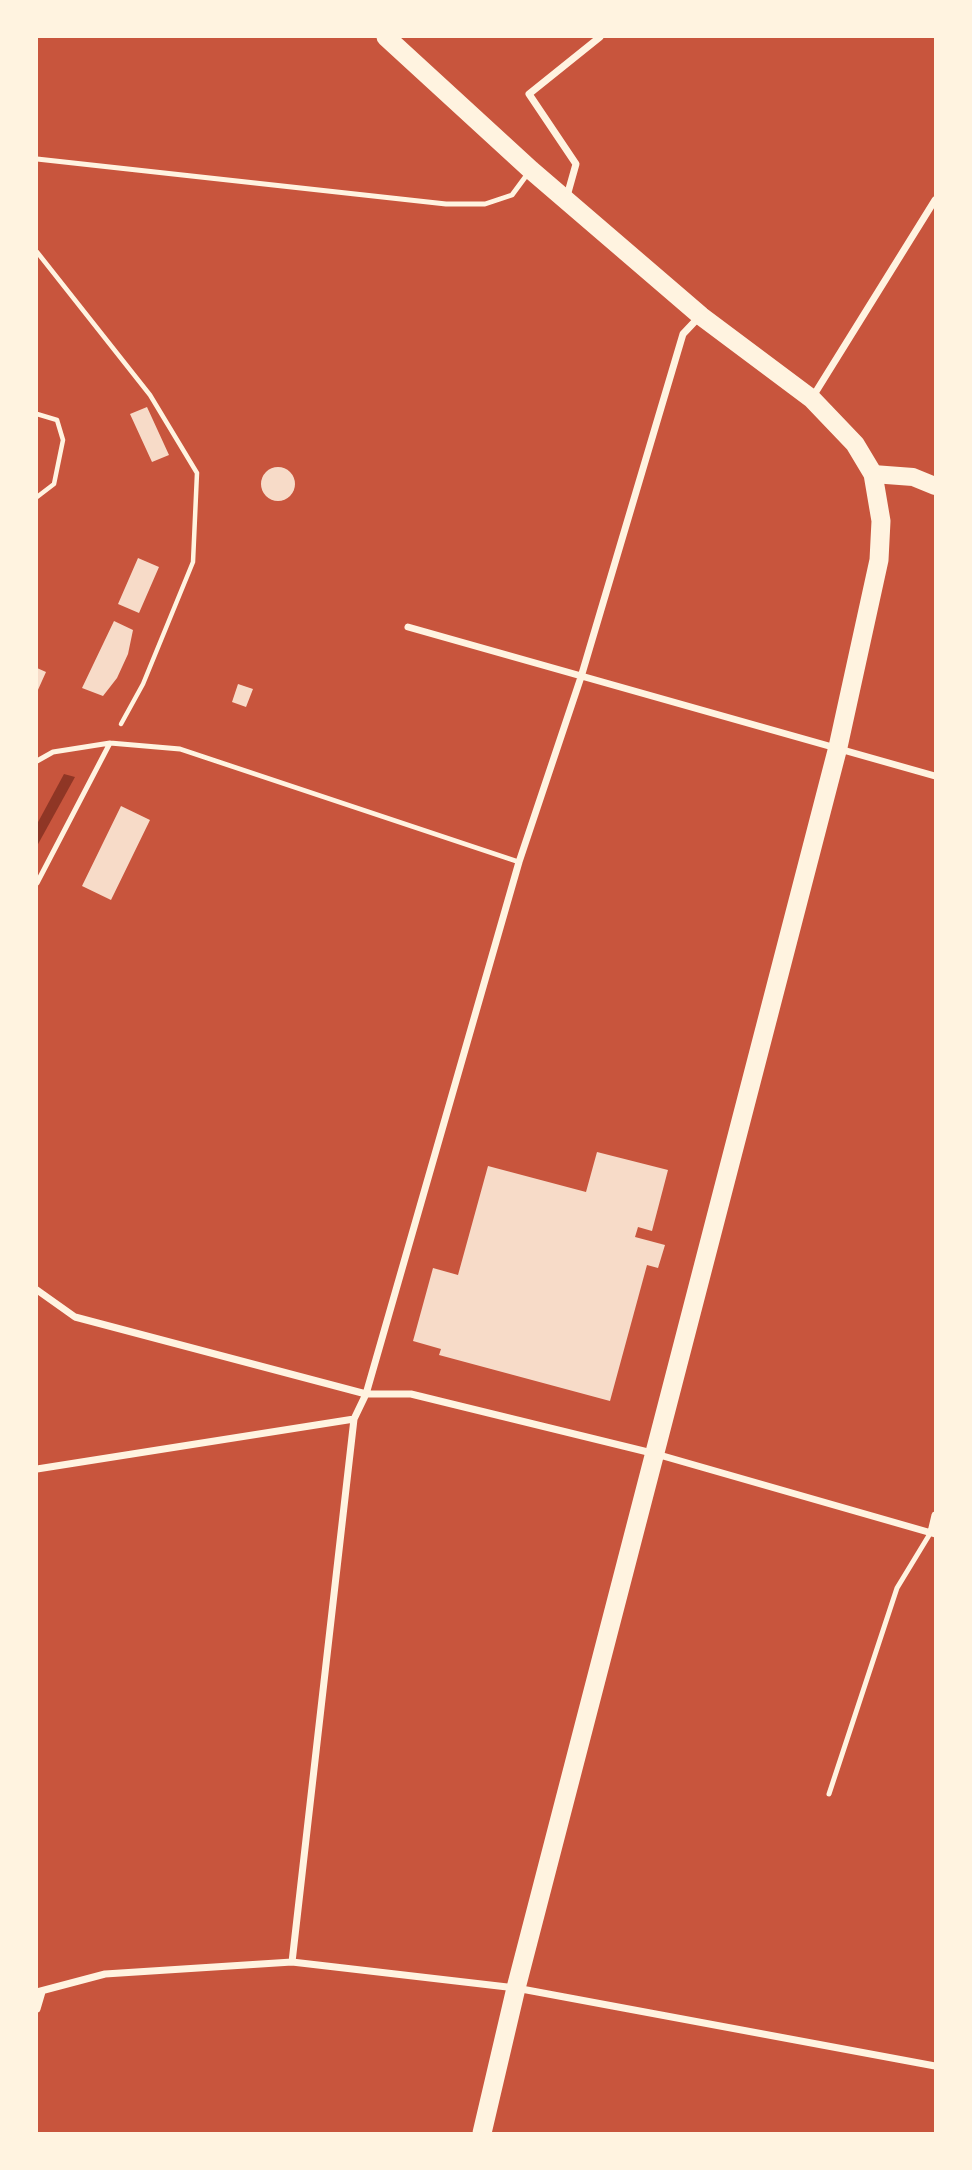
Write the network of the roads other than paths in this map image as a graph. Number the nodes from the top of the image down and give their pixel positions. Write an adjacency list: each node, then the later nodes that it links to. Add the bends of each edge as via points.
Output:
1 (386, 37): 4 (highway)
2 (600, 37): 5 (street, via 530,94 576,164)
3 (37, 159): 4 (lane, via 446,204 485,204 512,195)
4 (531, 170): 5 (highway)
5 (566, 200): 7 (highway)
6 (935, 200): 8 (street)
7 (701, 316): 8 (highway); 12 (street, via 683,334)
8 (812, 399): 9 (highway, via 855,444)
9 (873, 474): 10 (main road, via 914,477); 14 (highway, via 881,521 879,559)
10 (935, 486)
11 (408, 627): 12 (street)
12 (581, 677): 14 (street); 17 (street)
13 (110, 743): 15 (lane, via 53,752); 17 (lane, via 180,749); 18 (lane)
14 (838, 747): 16 (street); 22 (highway)
15 (37, 761)
16 (935, 776)
17 (519, 862): 20 (street)
18 (37, 883)
19 (37, 1290): 20 (street, via 75,1317)
20 (366, 1394): 21 (street); 22 (street, via 411,1394)
21 (354, 1419): 23 (street); 27 (street)
22 (656, 1454): 25 (street); 28 (highway)
23 (37, 1469)
24 (935, 1514): 25 (street)
25 (933, 1533): 26 (lane, via 897,1588)
26 (830, 1794)
27 (292, 1962): 28 (street); 29 (street, via 105,1974)
28 (516, 1987): 31 (street); 32 (highway)
29 (40, 1992): 30 (street)
30 (37, 2009)
31 (935, 2066)
32 (482, 2133)

